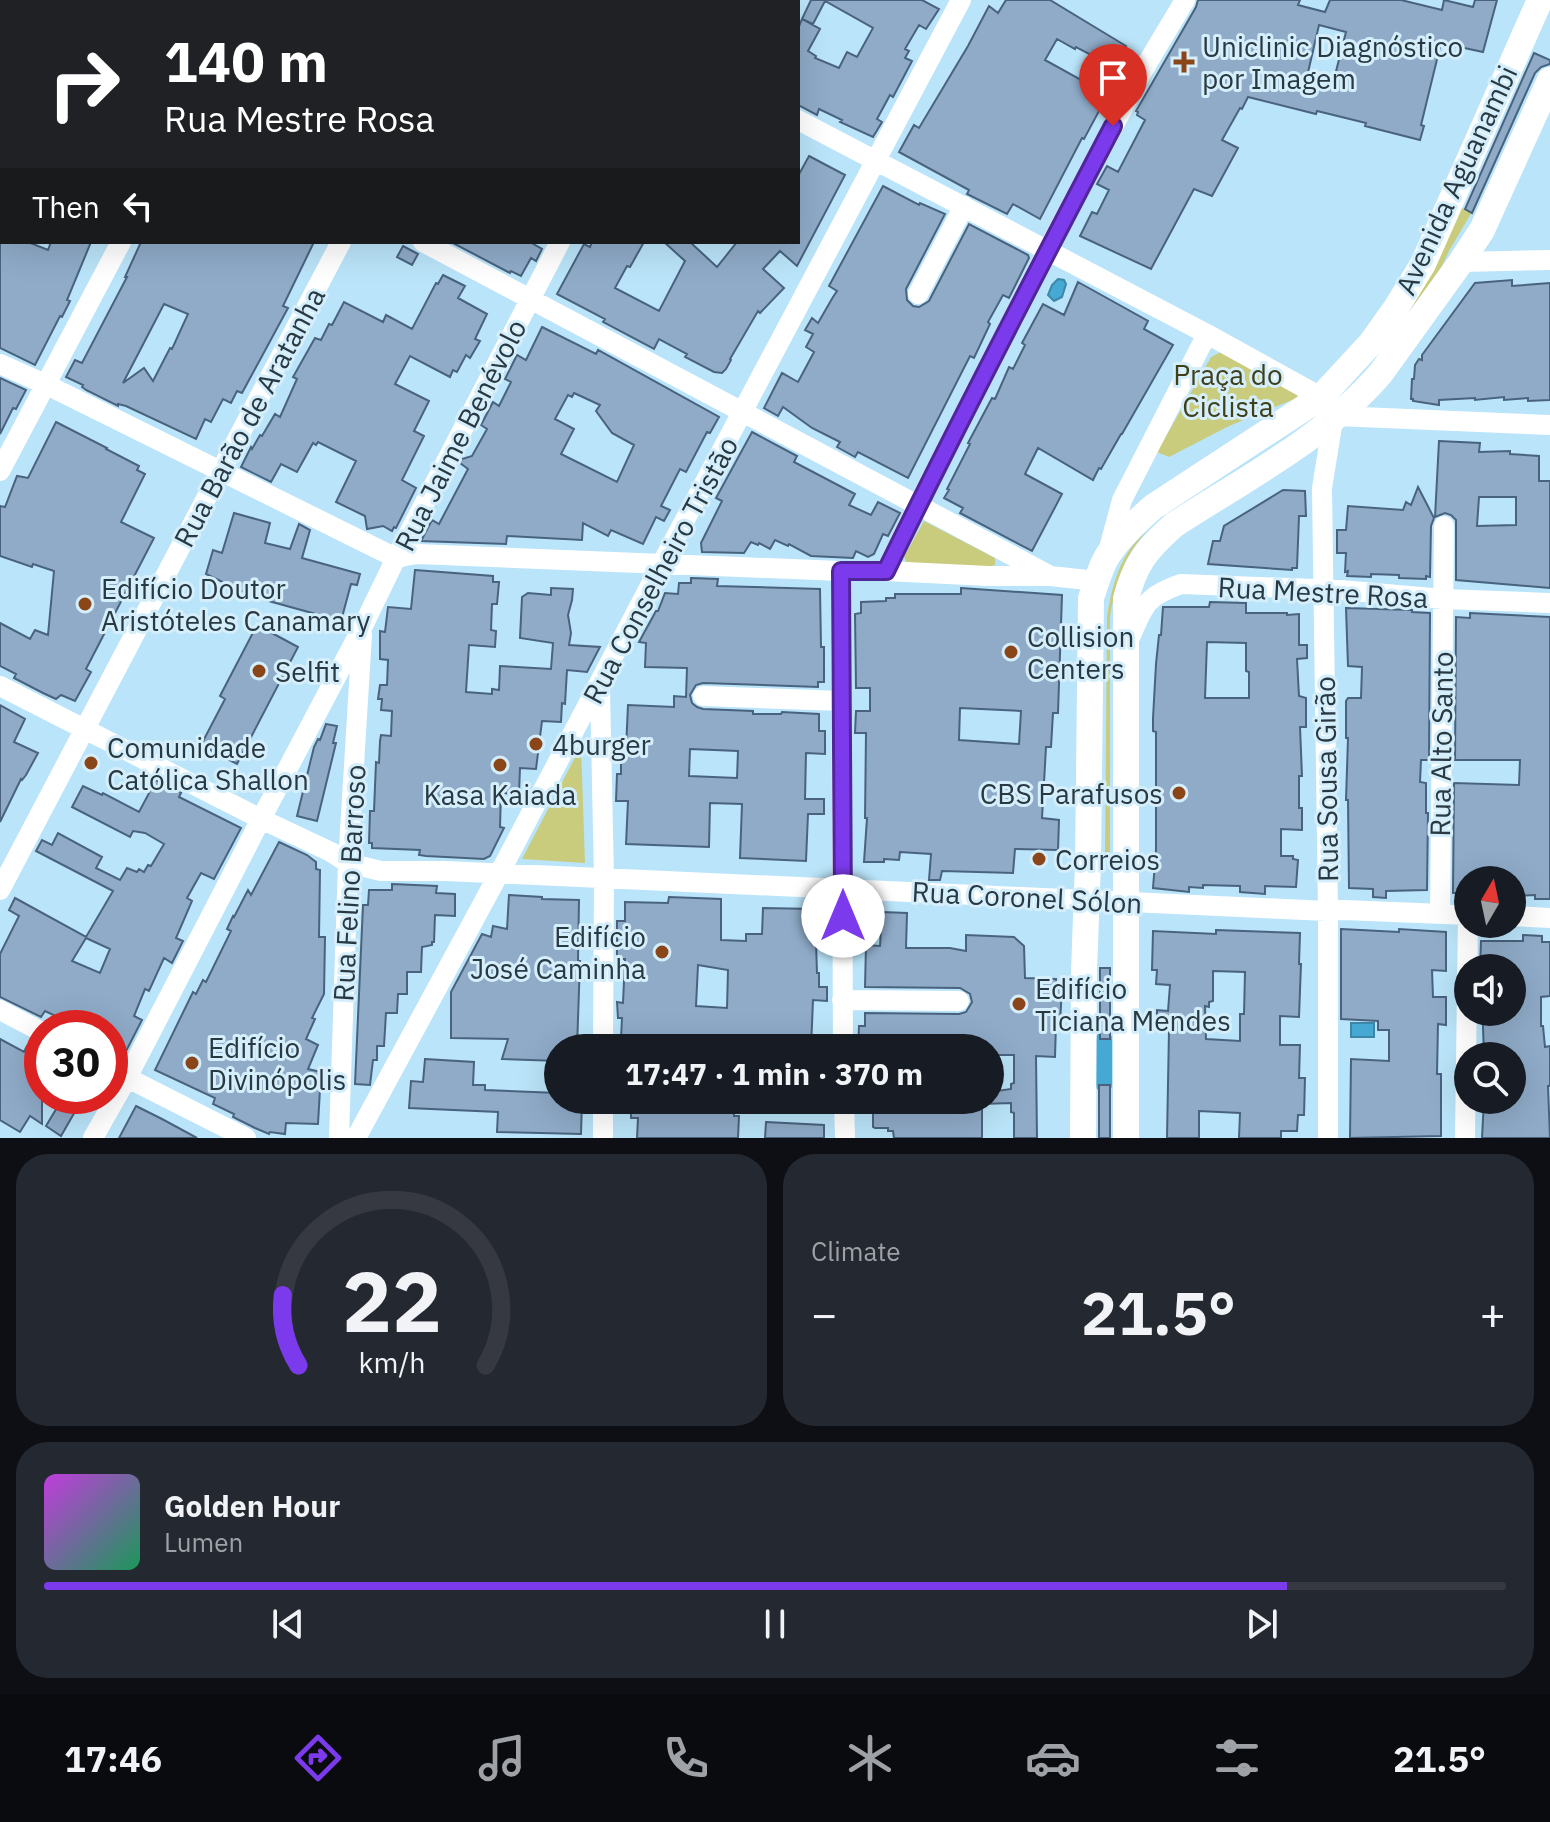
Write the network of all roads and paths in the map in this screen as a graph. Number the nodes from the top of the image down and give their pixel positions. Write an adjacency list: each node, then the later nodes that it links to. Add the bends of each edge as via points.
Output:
1 (961, 0): 6 (street, Rua Conselheiro Tristão)
2 (1185, 0): 12 (street)
3 (1540, 0): 20 (main road, Avenida Aguanambi, via 1423,264 1349,369)
4 (1550, 80): 14 (main road, Avenida Aguanambi, via 1482,230)
5 (800, 121): 6 (street)
6 (876, 160): 7 (street); 21 (street, Rua Conselheiro Tristão)
7 (964, 206): 12 (street); 15 (street)
8 (120, 244): 19 (street)
9 (340, 244): 24 (street, Rua Barão de Aratanha)
10 (427, 244): 16 (street)
11 (559, 244): 16 (street, Rua Jaime Benévolo)
12 (1047, 251): 17 (street); 25 (street)
13 (1550, 260): 14 (street)
14 (1461, 262): 20 (main road, Avenida Aguanambi, via 1367,390)
15 (918, 294)
16 (530, 300): 21 (street); 28 (street, Rua Jaime Benévolo)
17 (1207, 334): 20 (street); 27 (street, via 1122,500)
18 (0, 364): 19 (street)
19 (47, 385): 23 (street); 24 (street)
20 (1331, 411): 22 (street); 27 (main road, Avenida Aguanambi, via 1153,507); 34 (street, Rua Sousa Girão, via 1322,488); 38 (main road, Avenida Aguanambi, via 1306,440 1157,540 1132,576 1126,599)
21 (742, 413): 25 (street); 29 (street, Rua Conselheiro Tristão)
22 (1550, 425)
23 (0, 471)
24 (220, 472): 28 (street); 43 (street, Rua Barão de Aratanha)
25 (918, 505): 31 (street); 32 (street)
26 (1444, 526): 35 (street, Rua Alto Santo)
27 (1107, 555): 33 (main road, Avenida Aguanambi)
28 (396, 558): 29 (street, via 417,554); 37 (street, Rua Jaime Benévolo)
29 (662, 563): 30 (street); 39 (street, Rua Conselheiro Tristão)
30 (841, 571): 31 (street); 42 (street)
31 (886, 571): 32 (street)
32 (1050, 576): 33 (street)
33 (1097, 581): 50 (main road, Avenida Aguanambi, via 1091,598)
34 (1324, 590): 35 (street, Rua Mestre Rosa); 38 (street, Rua Mestre Rosa, via 1181,584 1159,591 1149,601); 52 (street, Rua Sousa Girão)
35 (1443, 599): 36 (street, Rua Mestre Rosa); 53 (street, Rua Alto Santo)
36 (1550, 603)
37 (362, 628): 44 (street, Rua Jaime Benévolo); 45 (street, Rua Felino Barroso)
38 (1127, 643): 51 (main road, Avenida Aguanambi)
39 (600, 684): 46 (street, Rua Conselheiro Tristão); 47 (street)
40 (0, 686): 43 (street, Rua Coronel Sólon)
41 (703, 696): 42 (street)
42 (842, 701): 48 (street)
43 (86, 729): 44 (street, Rua Coronel Sólon); 49 (street, Rua Barão de Aratanha)
44 (261, 819): 45 (street, Rua Coronel Sólon); 64 (street, Rua Jaime Benévolo)
45 (348, 863): 46 (street, Rua Coronel Sólon, via 381,871); 71 (street, Rua Felino Barroso)
46 (499, 874): 47 (street, Rua Coronel Sólon); 72 (street, Rua Conselheiro Tristão)
47 (604, 879): 48 (street, Rua Coronel Sólon); 62 (street)
48 (843, 888): 50 (street, Rua Coronel Sólon); 58 (street)
49 (0, 890)
50 (1086, 900): 51 (street, Rua Coronel Sólon); 75 (main road, Avenida Aguanambi)
51 (1126, 902): 52 (street, Rua Coronel Sólon); 76 (main road, Avenida Aguanambi)
52 (1328, 911): 53 (street, Rua Coronel Sólon); 77 (street, Rua Sousa Girão)
53 (1440, 914): 54 (street, Rua Coronel Sólon)
54 (1454, 914)
55 (1526, 917): 56 (street)
56 (1550, 918)
57 (1468, 938): 78 (street)
58 (842, 1000): 59 (street); 63 (street)
59 (959, 1001)
60 (0, 1010): 61 (street)
61 (24, 1023)
62 (603, 1034)
63 (843, 1034)
64 (128, 1055)
65 (128, 1078): 70 (street)
66 (102, 1114): 69 (street, Rua Jaime Benévolo)
67 (603, 1114): 73 (street)
68 (844, 1114): 74 (street)
69 (93, 1138)
70 (246, 1138)
71 (339, 1138)
72 (356, 1138)
73 (603, 1138)
74 (845, 1138)
75 (1083, 1138)
76 (1126, 1138)
77 (1328, 1138)
78 (1465, 1138)

